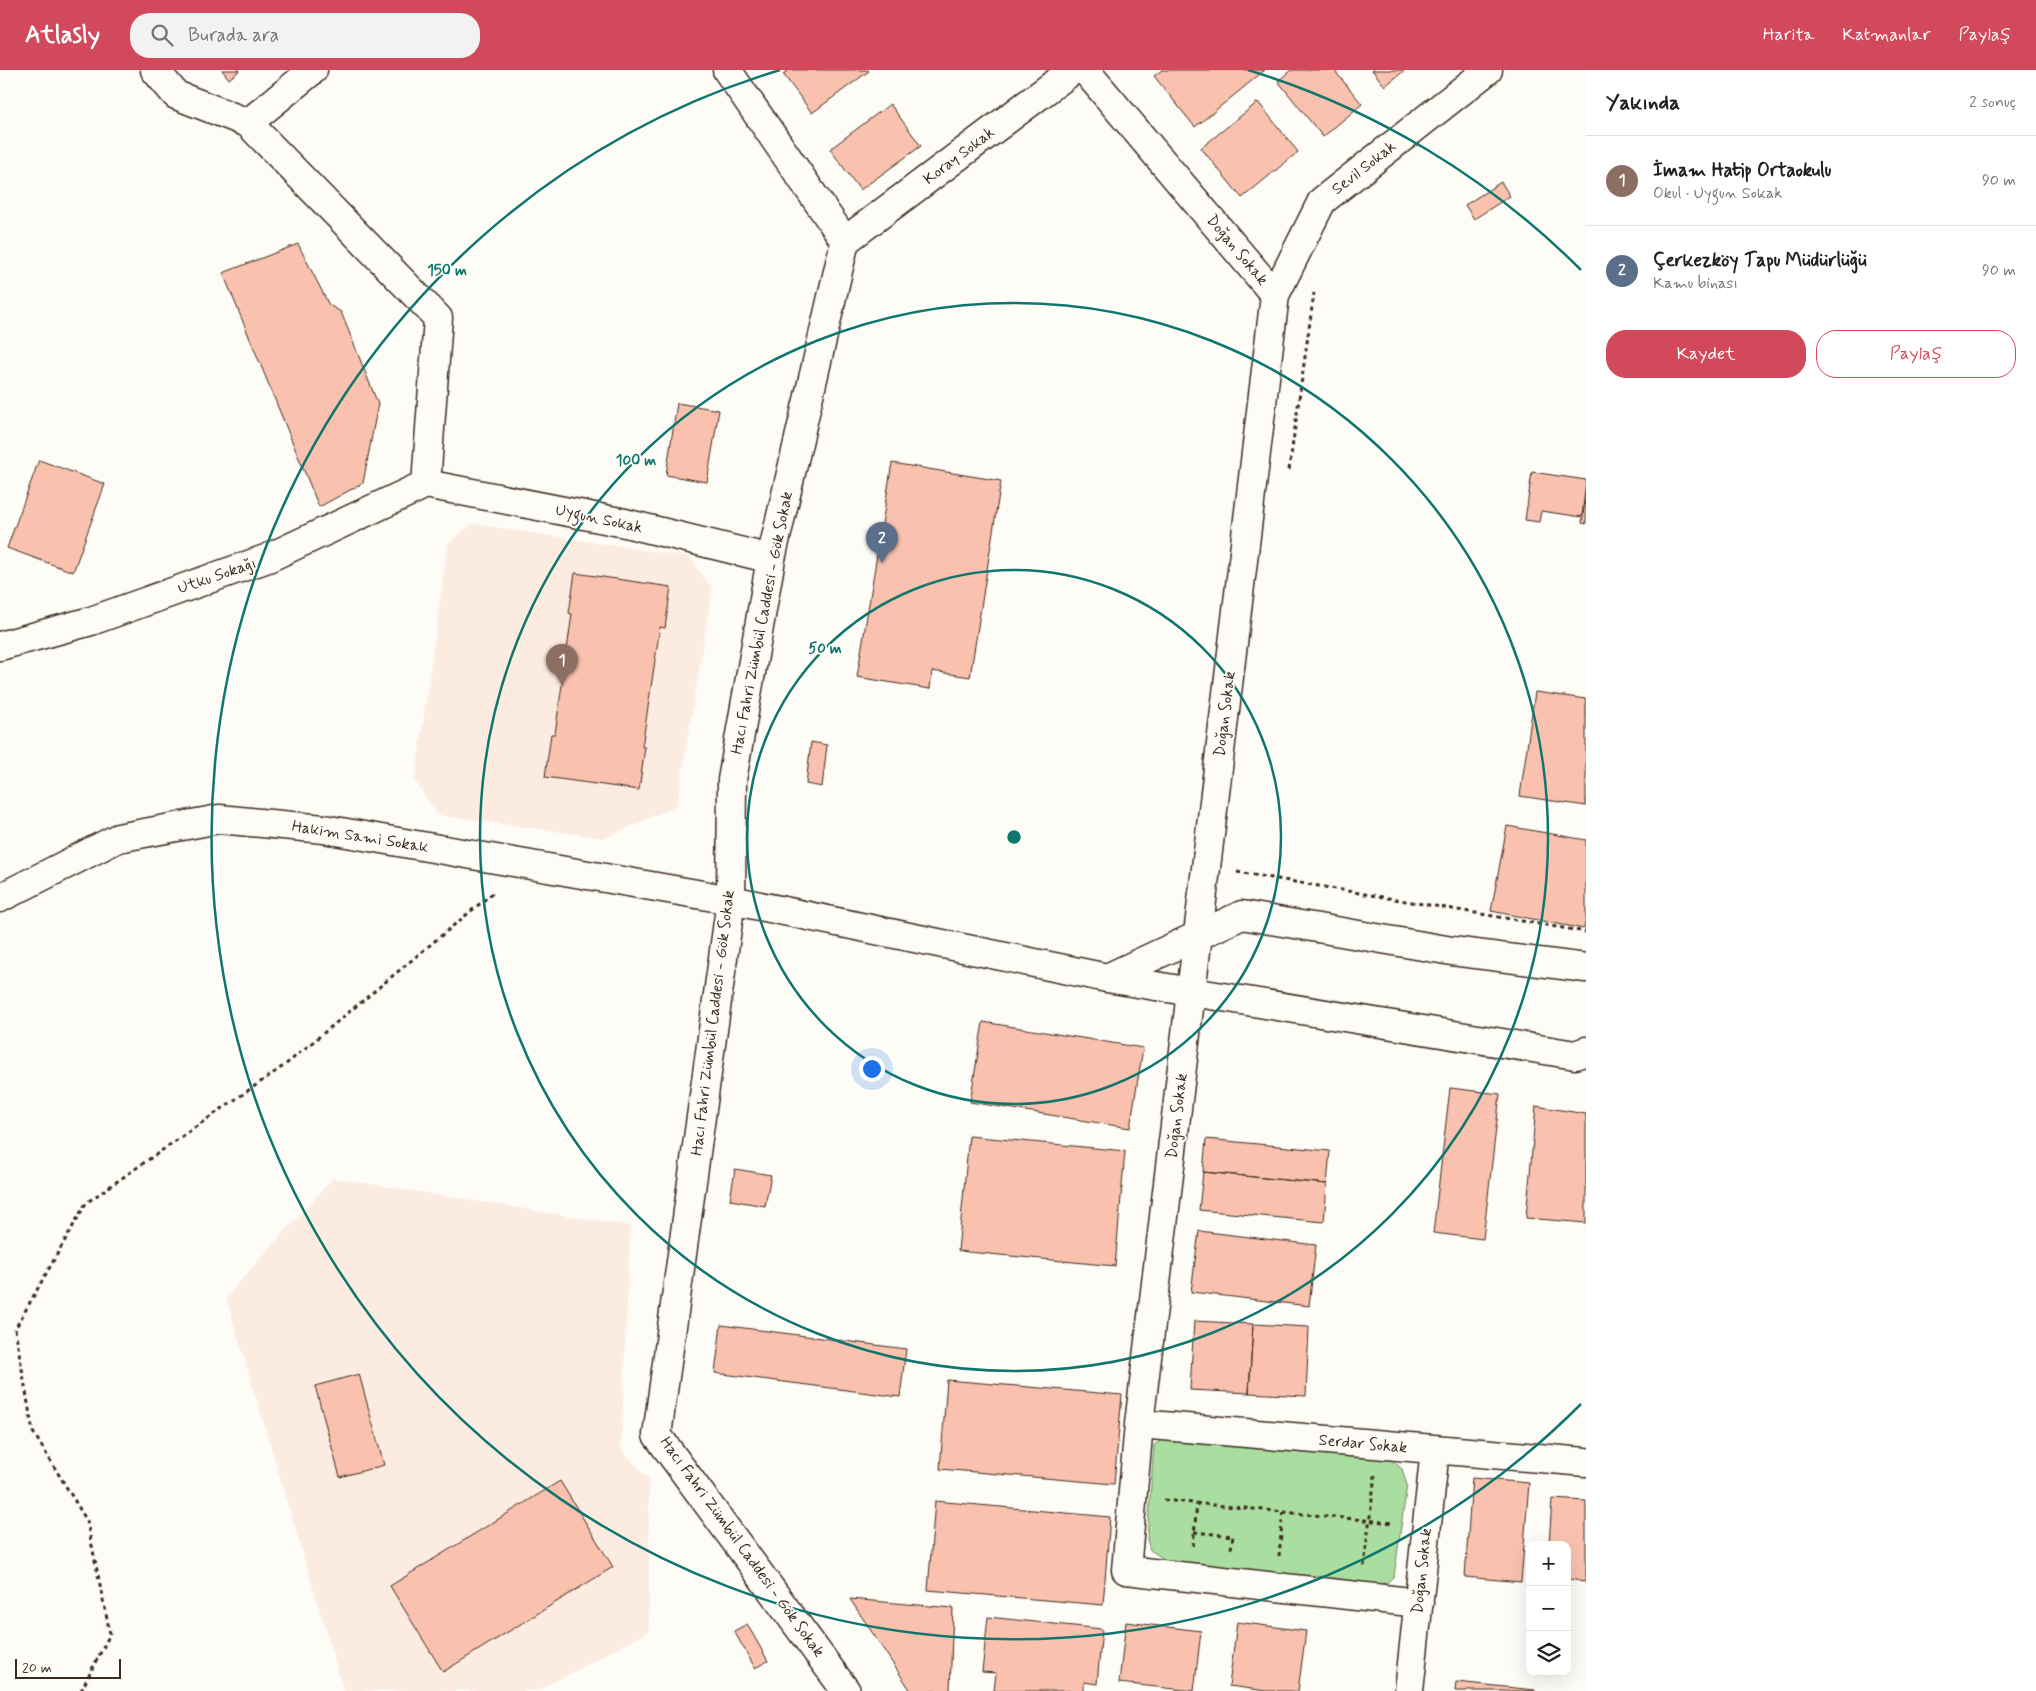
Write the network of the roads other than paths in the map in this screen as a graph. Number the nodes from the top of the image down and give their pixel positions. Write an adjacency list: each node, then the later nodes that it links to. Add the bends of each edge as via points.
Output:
1 (155, 70): 7 (street, via 176,95)
2 (313, 70): 7 (street)
3 (727, 70): 8 (street)
4 (1072, 70): 8 (street, Koray Sokak)
5 (1085, 70): 9 (street, Doğan Sokak)
6 (1488, 70): 9 (street, Sevil Sokak, via 1322,201)
7 (248, 123): 10 (street, via 438,318)
8 (845, 241): 11 (street, Hacı Fahri Zümbül Caddesi - Gök Sokak)
9 (1275, 295): 15 (street, Doğan Sokak)
10 (426, 484): 11 (street, Uygun Sokak, via 625,523); 12 (street, Utku Sokağı, via 268,558 91,621)
11 (771, 559): 14 (street, Hacı Fahri Zümbül Caddesi - Gök Sokak, via 732,780)
12 (0, 646)
13 (0, 898): 14 (street, Hakim Sami Sokak, via 118,838 219,819 324,829)
14 (731, 900): 17 (street, Hakim Sami Sokak); 24 (street, Hacı Fahri Zümbül Caddesi - Gök Sokak, via 657,1435)
15 (1199, 935): 16 (street, via 1242,915 1452,951); 17 (street); 18 (street, Doğan Sokak)
16 (1586, 968)
17 (1107, 978): 18 (street, Hakim Sami Sokak)
18 (1192, 992): 19 (street, Hakim Sami Sokak, via 1575,1056); 20 (street, Doğan Sokak)
19 (1586, 1051)
20 (1139, 1424): 21 (street, Serdar Sokak); 23 (street, Doğan Sokak, via 1126,1570)
21 (1435, 1450): 22 (street, Serdar Sokak); 23 (street, Doğan Sokak)
22 (1586, 1462)
23 (1419, 1603): 25 (street, Doğan Sokak)
24 (846, 1691)
25 (1408, 1691)

